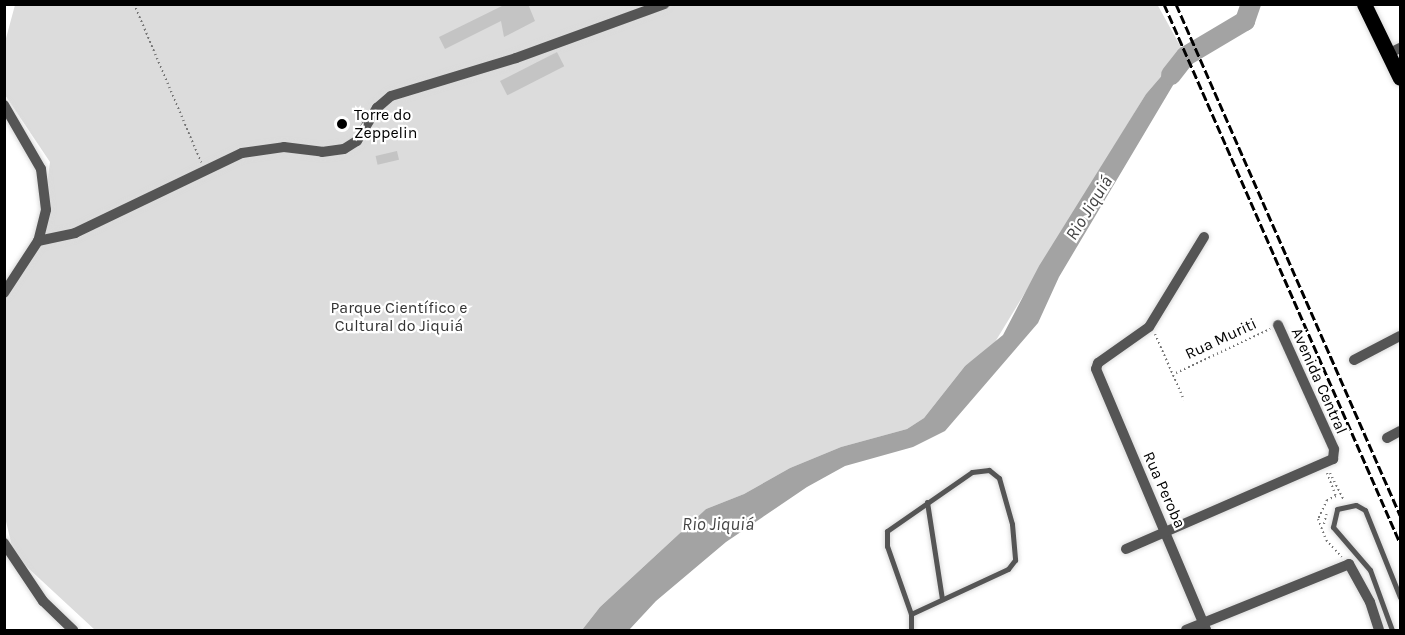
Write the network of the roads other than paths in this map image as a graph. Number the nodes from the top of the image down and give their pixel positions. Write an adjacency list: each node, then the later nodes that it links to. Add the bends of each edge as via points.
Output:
1 (664, 4): 3 (street)
2 (1364, 4): 4 (main road)
3 (652, 7): 8 (street, via 516,58 391,96 377,108 357,141 344,149 260,149 204,169 75,233)
4 (1394, 51): 5 (main road)
5 (1401, 78)
6 (4, 105): 8 (street, via 29,144 42,175 45,221)
7 (1204, 237): 16 (street, Rua Peroba, via 1149,327 1098,363 1100,382)
8 (38, 241): 9 (street)
9 (4, 292)
10 (1278, 325): 16 (street, Avenida Central, via 1334,449 1332,461)
11 (1401, 336): 12 (street)
12 (1354, 360)
13 (1401, 431): 14 (street)
14 (1387, 438)
15 (927, 502): 20 (lane); 20 (lane, via 972,472 989,470 999,478 1016,549 1015,560 1008,569); 21 (lane, via 890,528 886,536)
16 (1167, 534): 18 (street); 22 (street, Rua Peroba)
17 (4, 543): 23 (street, via 43,601)
18 (1126, 549)
19 (1401, 597): 27 (lane, via 1365,510 1356,505 1336,509 1333,527 1370,570)
20 (942, 599): 21 (lane)
21 (911, 614): 24 (lane)
22 (1205, 627): 25 (street); 26 (street, via 1349,564 1370,602)
23 (73, 630)
24 (911, 630)
25 (1186, 630)
26 (1379, 630)
27 (1392, 630)

